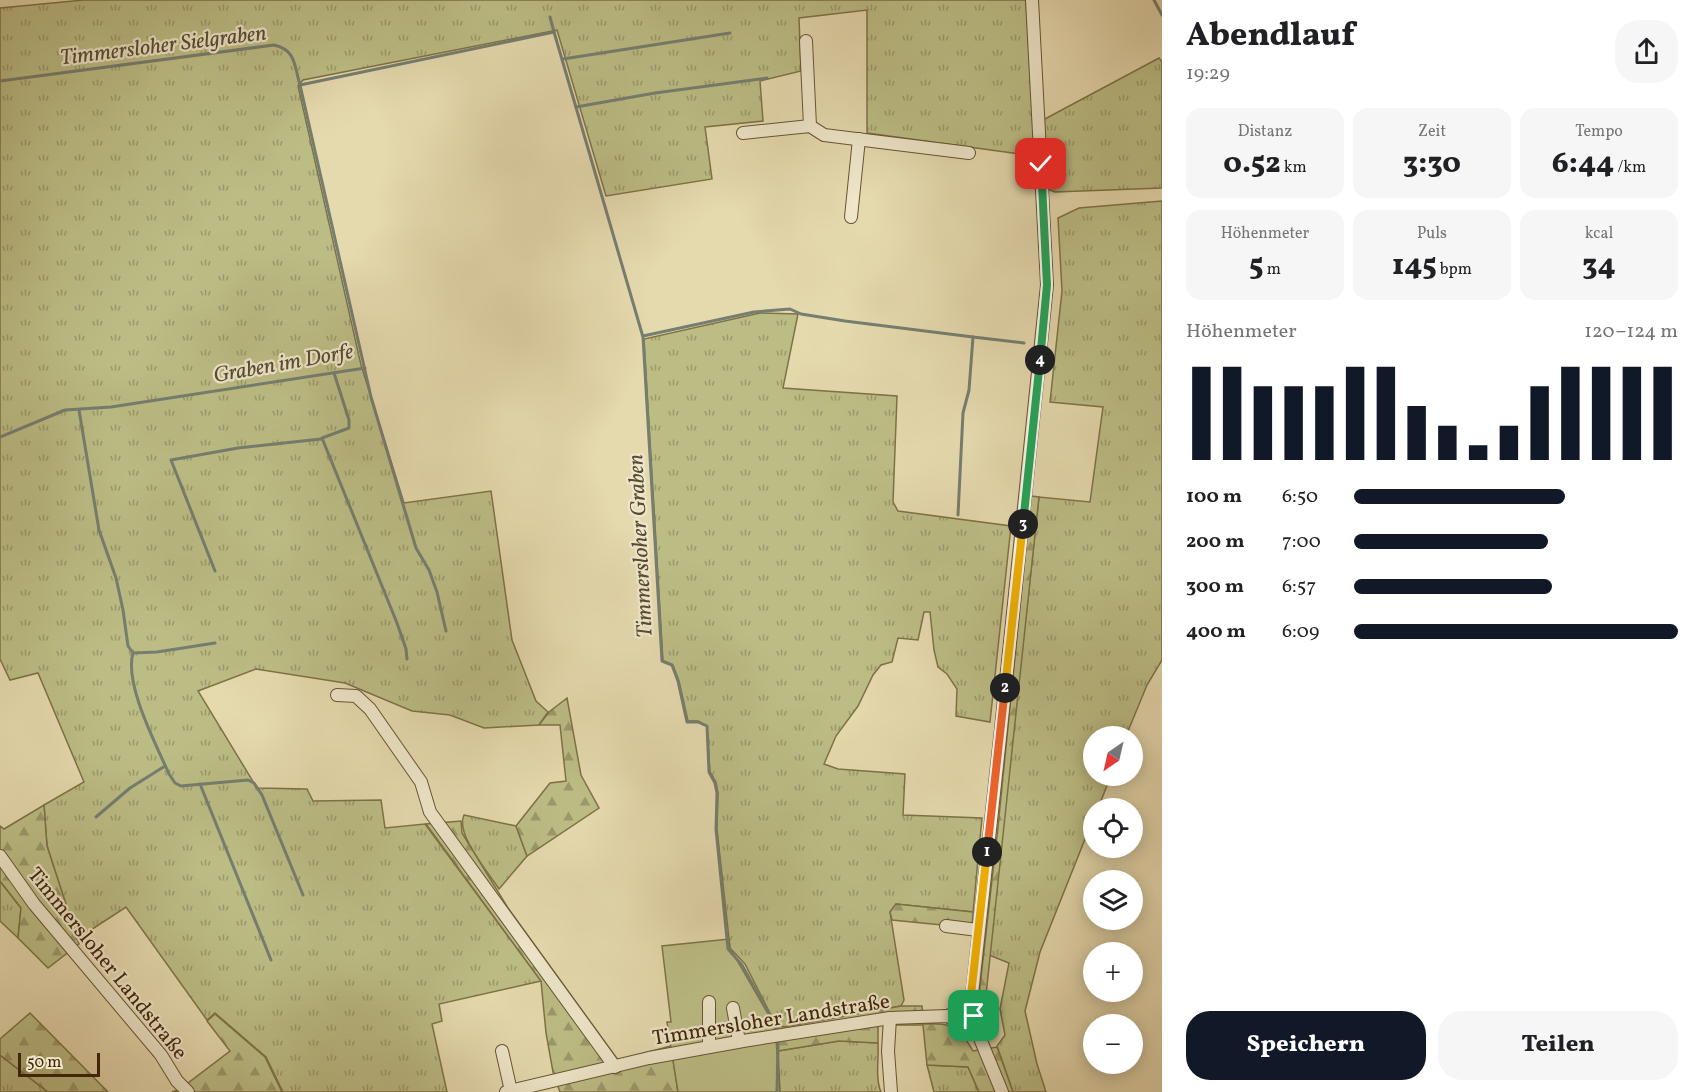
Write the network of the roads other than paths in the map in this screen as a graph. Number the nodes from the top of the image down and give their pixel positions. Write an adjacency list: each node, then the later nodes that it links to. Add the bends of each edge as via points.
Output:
1 (1032, 0): 11 (street, via 1046,293)
2 (806, 41): 3 (street)
3 (810, 126): 4 (street); 5 (street, via 824,135)
4 (743, 133)
5 (859, 139): 6 (street); 7 (street)
6 (969, 153)
7 (851, 216)
8 (337, 694): 21 (street, via 356,696 370,709 421,782 430,812)
9 (0, 856): 23 (street, Timmersloher Landstraße, via 34,904 161,1055)
10 (946, 926): 11 (street)
11 (978, 930): 13 (street)
12 (709, 1002): 19 (street)
13 (970, 1004): 15 (street); 17 (street)
14 (733, 1008): 18 (street)
15 (948, 1016): 16 (street, Timmersloher Landstraße); 17 (street)
16 (890, 1018): 18 (street, Timmersloher Landstraße); 24 (street)
17 (980, 1036): 25 (street)
18 (739, 1041): 19 (street, Timmersloher Landstraße)
19 (710, 1047): 21 (street, Timmersloher Landstraße)
20 (502, 1051): 22 (street)
21 (615, 1066): 22 (street, Timmersloher Landstraße)
22 (508, 1091)
23 (186, 1092)
24 (891, 1092)
25 (1002, 1092)

